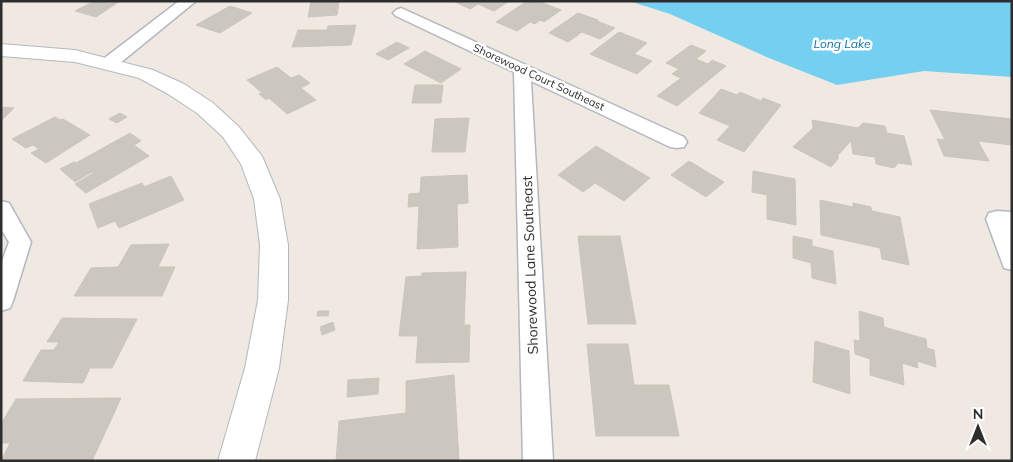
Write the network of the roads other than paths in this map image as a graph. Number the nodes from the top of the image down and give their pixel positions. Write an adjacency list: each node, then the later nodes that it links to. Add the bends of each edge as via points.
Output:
1 (189, 1): 4 (street)
2 (401, 13): 5 (street, Shorewood Court Southeast)
3 (1, 50): 4 (street, via 75,56)
4 (108, 64): 11 (street, via 146,74 205,108 231,132 253,162 267,199 274,245 273,300 262,368)
5 (522, 69): 6 (street, Shorewood Court Southeast); 12 (street, Shorewood Lane Southeast)
6 (677, 142)
7 (1, 209): 10 (street, via 20,242)
8 (1012, 220): 9 (street, via 997,219)
9 (1012, 261)
10 (1, 301)
11 (236, 461)
12 (538, 461)

